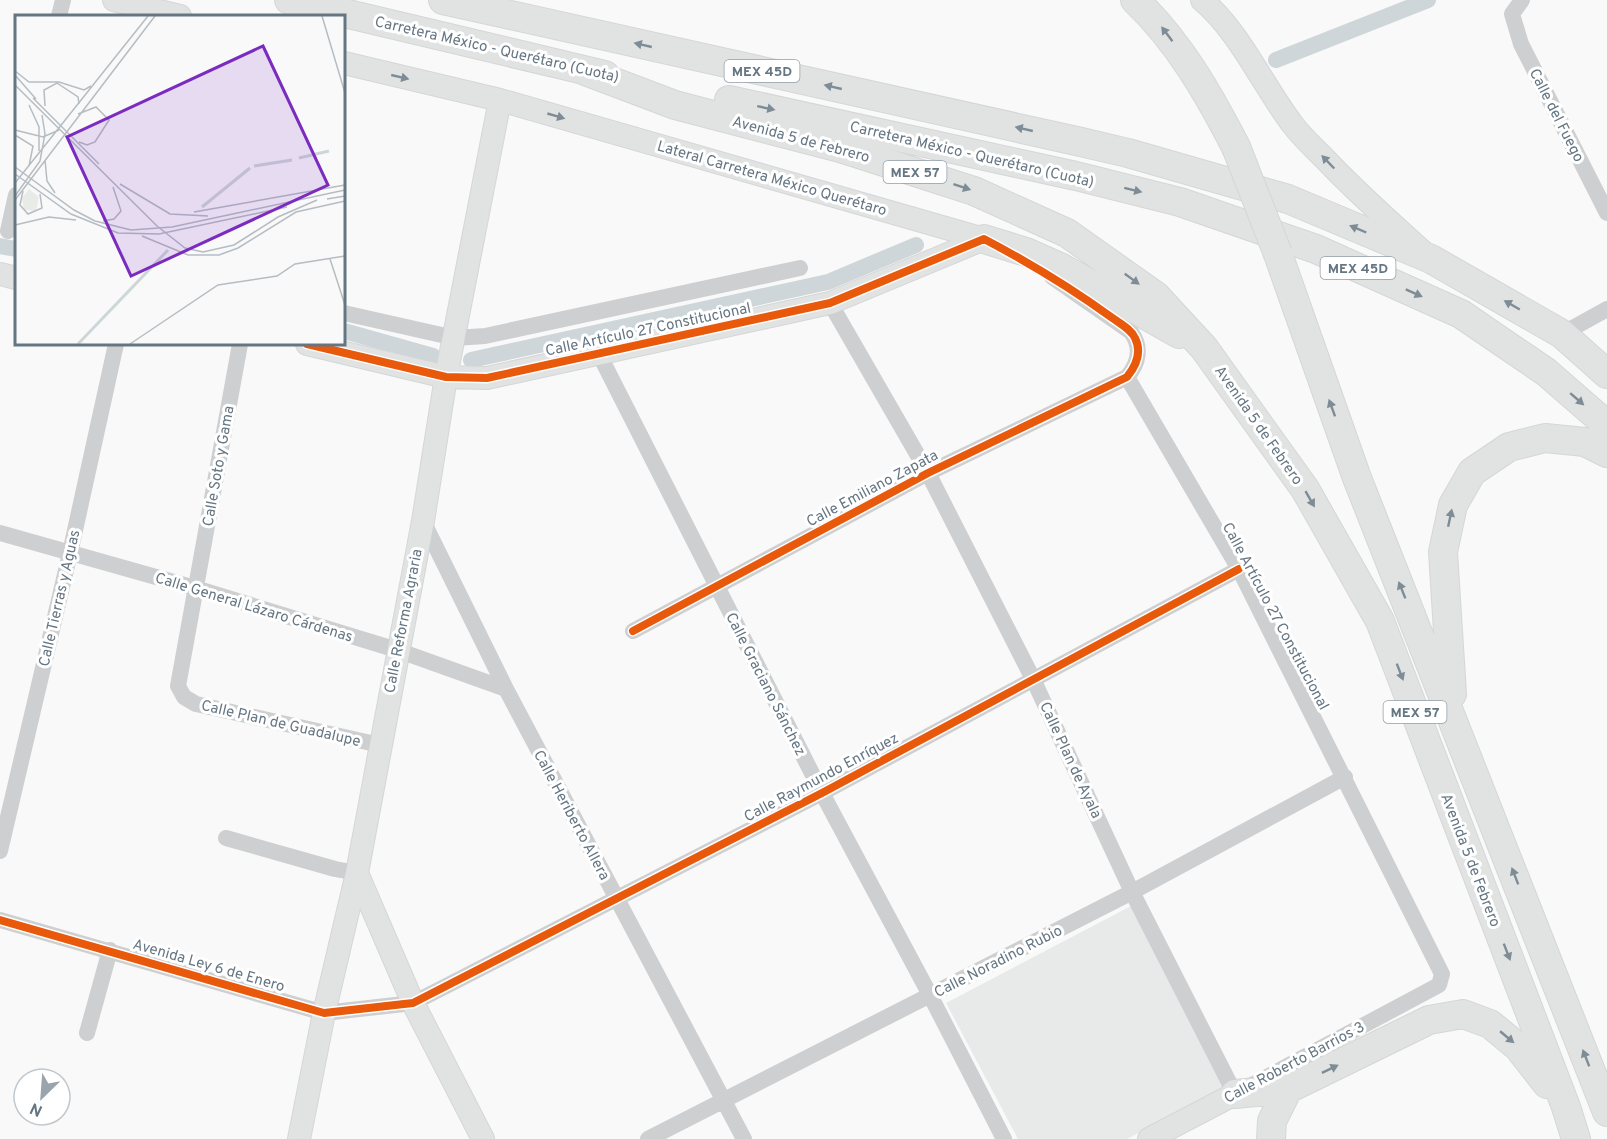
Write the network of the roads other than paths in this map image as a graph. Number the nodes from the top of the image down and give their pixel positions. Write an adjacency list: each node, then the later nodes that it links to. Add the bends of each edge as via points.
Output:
1 (63, 0): 8 (street)
2 (114, 0): 9 (street)
3 (288, 0): 11 (highway, Carretera México - Querétaro (Cuota) / MEX 45D)
4 (442, 0): 17 (highway, MEX 45D, one-way to 4, via 1288,199 1128,153)
5 (1135, 0): 48 (highway, MEX 57, one-way to 5, bridge, via 1357,478 1236,147 1195,72)
6 (1202, 0): 17 (street, one-way to 6, via 1294,127 1242,48)
7 (1522, 0): 14 (street, Calle del Fuego, via 1512,15 1521,45)
8 (59, 15)
9 (176, 15)
10 (345, 63): 12 (street, Lateral Carretera México Querétaro, one-way to 12)
11 (585, 71): 29 (highway, Avenida 5 de Febrero / MEX 57, one-way to 29, via 675,105 840,148 974,191 1067,233 1156,296); 34 (highway, Carretera México - Querétaro (Cuota) / MEX 45D, one-way to 34, via 1076,176 1201,209 1316,249 1461,314 1546,372)
12 (500, 100): 16 (street, Lateral Carretera México Querétaro, one-way to 16); 25 (street, Calle Reforma Agraria)
13 (15, 200): 15 (street)
14 (1607, 213)
15 (8, 231)
16 (984, 238): 21 (street, Calle Artículo 27 Constitucional); 29 (highway, via 1062,268); 32 (street, Lateral Carretera México Querétaro, via 1055,279 1131,332 1138,354 1137,363)
17 (1431, 260): 24 (highway, MEX 45D, one-way to 17)
18 (800, 268): 25 (street, Calle Artículo 27 Constitucional, via 485,336)
19 (0, 274): 20 (street)
20 (15, 278)
21 (830, 303): 30 (street, Calle Artículo 27 Constitucional); 36 (street, Calle Plan de Ayala)
22 (1607, 309): 24 (street)
23 (345, 313): 25 (street, Calle Artículo 27 Constitucional)
24 (1562, 334): 31 (highway, MEX 45D)
25 (455, 338): 33 (street, Calle Reforma Agraria)
26 (116, 345): 39 (street, Calle Tierras y Aguas)
27 (240, 345): 42 (street, Calle Soto y Gama)
28 (311, 345): 33 (street, Calle Artículo 27 Constitucional)
29 (1204, 348): 67 (highway, Avenida 5 de Febrero / MEX 57, one-way to 67, via 1305,489 1380,621)
30 (599, 354): 33 (street, Calle Artículo 27 Constitucional, via 487,378); 41 (street, Calle Graciano Sánchez)
31 (1607, 374)
32 (1127, 376): 36 (street, Calle Emiliano Zapata); 40 (street, Calle Artículo 27 Constitucional)
33 (446, 377): 37 (street, Calle Reforma Agraria)
34 (1607, 425)
35 (1607, 453): 48 (highway, one-way to 35, via 1443,552 1453,505 1472,472 1509,447 1545,438 1585,442)
36 (928, 472): 41 (street, Calle Emiliano Zapata); 45 (street, Calle Plan de Ayala)
37 (423, 521): 44 (street, Calle Reforma Agraria); 46 (street, Calle Heriberto Allera)
38 (0, 532): 39 (street, Calle General Lázaro Cárdenas)
39 (70, 554): 42 (street, Calle General Lázaro Cárdenas); 53 (street, Calle Tierras y Aguas)
40 (1239, 569): 45 (street, Calle Raymundo Enríquez); 50 (street, Calle Artículo 27 Constitucional)
41 (716, 587): 43 (street, Calle Emiliano Zapata); 51 (street, Calle Graciano Sánchez)
42 (195, 588): 44 (street, Calle General Lázaro Cárdenas); 47 (street, Calle Soto y Gama, via 178,686)
43 (633, 631)
44 (397, 650): 46 (street, Calle General Lázaro Cárdenas); 49 (street, Calle Reforma Agraria)
45 (1033, 679): 51 (street, Calle Raymundo Enríquez); 55 (street, Calle Plan de Ayala)
46 (506, 689): 56 (street, Calle Heriberto Allera)
47 (184, 696): 49 (street, Calle Plan de Guadalupe, via 196,704)
48 (1454, 723): 68 (highway, MEX 57, one-way to 48)
49 (380, 745): 54 (street, Calle Reforma Agraria)
50 (1344, 777): 55 (street, Calle Noradino Rubio); 59 (street, Calle Artículo 27 Constitucional, via 1442,974)
51 (822, 793): 56 (street, Calle Raymundo Enríquez); 60 (street, Calle Graciano Sánchez)
52 (226, 838): 54 (street)
53 (0, 851)
54 (357, 873): 61 (street); 62 (street, Calle Reforma Agraria)
55 (1132, 892): 60 (street, Calle Noradino Rubio); 65 (street, Calle Plan de Ayala)
56 (616, 900): 61 (street, Calle Raymundo Enríquez); 66 (street, Calle Heriberto Allera)
57 (0, 920): 58 (street, Avenida Ley 6 de Enero)
58 (110, 950): 62 (street, Avenida Ley 6 de Enero); 63 (street)
59 (1439, 985): 65 (street, Calle Roberto Barrios 3)
60 (930, 995): 66 (street, Calle Noradino Rubio); 73 (street, Calle Graciano Sánchez)
61 (413, 1003): 62 (street, Avenida Ley 6 de Enero); 70 (street)
62 (324, 1013): 69 (street, Calle Reforma Agraria)
63 (87, 1033)
64 (1288, 1089): 65 (highway); 67 (highway, one-way to 67, via 1429,1020 1463,1014 1490,1024 1518,1047); 75 (highway, via 1272,1121)
65 (1235, 1094): 74 (street, Calle Roberto Barrios 3)
66 (724, 1101): 71 (street, Calle Noradino Rubio); 72 (street, Calle Heriberto Allera)
67 (1566, 1107): 76 (highway, Avenida 5 de Febrero / MEX 57)
68 (1607, 1112)
69 (299, 1139)
70 (483, 1139)
71 (648, 1139)
72 (744, 1139)
73 (1004, 1139)
74 (1149, 1139)
75 (1270, 1139)
76 (1575, 1139)

